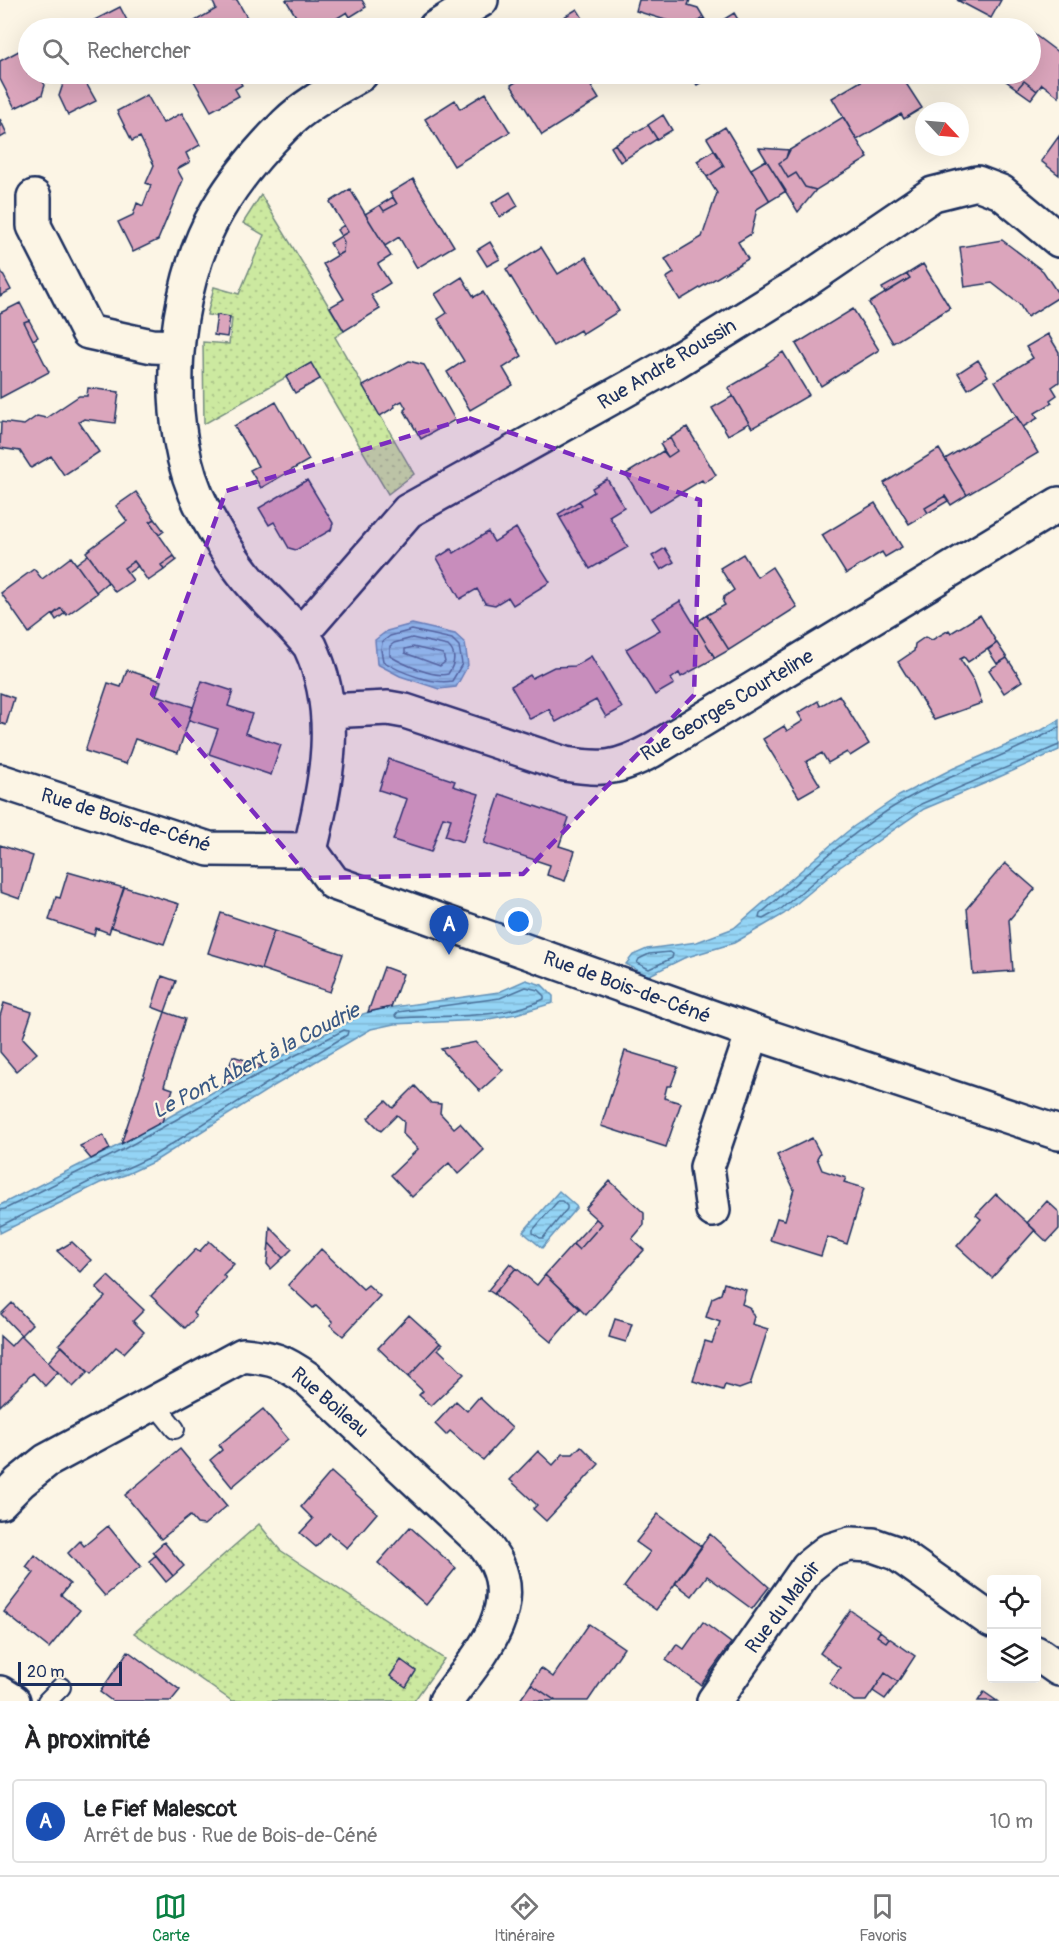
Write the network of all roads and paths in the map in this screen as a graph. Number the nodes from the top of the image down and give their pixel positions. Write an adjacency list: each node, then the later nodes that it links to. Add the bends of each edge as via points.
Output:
1 (481, 0): 2 (street)
2 (451, 18)
3 (344, 84): 6 (street, via 288,122 252,160 218,209 196,258)
4 (34, 197): 6 (street, via 34,226 88,332 152,346)
5 (1059, 240): 8 (street, Rue André Roussin, via 1001,192 977,183 933,194 805,281 668,366 408,511)
6 (176, 347): 8 (street, via 178,420 189,474 203,509 236,564)
7 (1059, 504): 9 (street, Rue Georges Courteline, via 627,764 590,768 565,764 405,711)
8 (301, 634): 9 (street, via 318,662)
9 (328, 711): 11 (street, via 324,794)
10 (0, 781): 11 (street, Rue de Bois-de-Céné, via 209,849)
11 (310, 850): 12 (street, Rue de Bois-de-Céné, via 334,883)
12 (753, 1032): 13 (street, Rue de Bois-de-Céné); 14 (street, via 707,1167)
13 (1059, 1133)
14 (713, 1210)
15 (154, 1403): 16 (lane); 17 (street, Rue Boileau, via 46,1461); 25 (street, Rue Boileau, via 243,1356 264,1357 288,1365 308,1379 484,1544 497,1564 503,1606 495,1632)
16 (175, 1429)
17 (0, 1502)
18 (987, 1617): 26 (street, Rue du Maloir, via 896,1553 873,1545 850,1544 828,1551 808,1567)
19 (1041, 1656): 20 (street)
20 (1059, 1669)
21 (61, 1688): 24 (lane)
22 (0, 1693): 23 (street)
23 (13, 1701)
24 (47, 1701)
25 (446, 1701)
26 (714, 1701)

